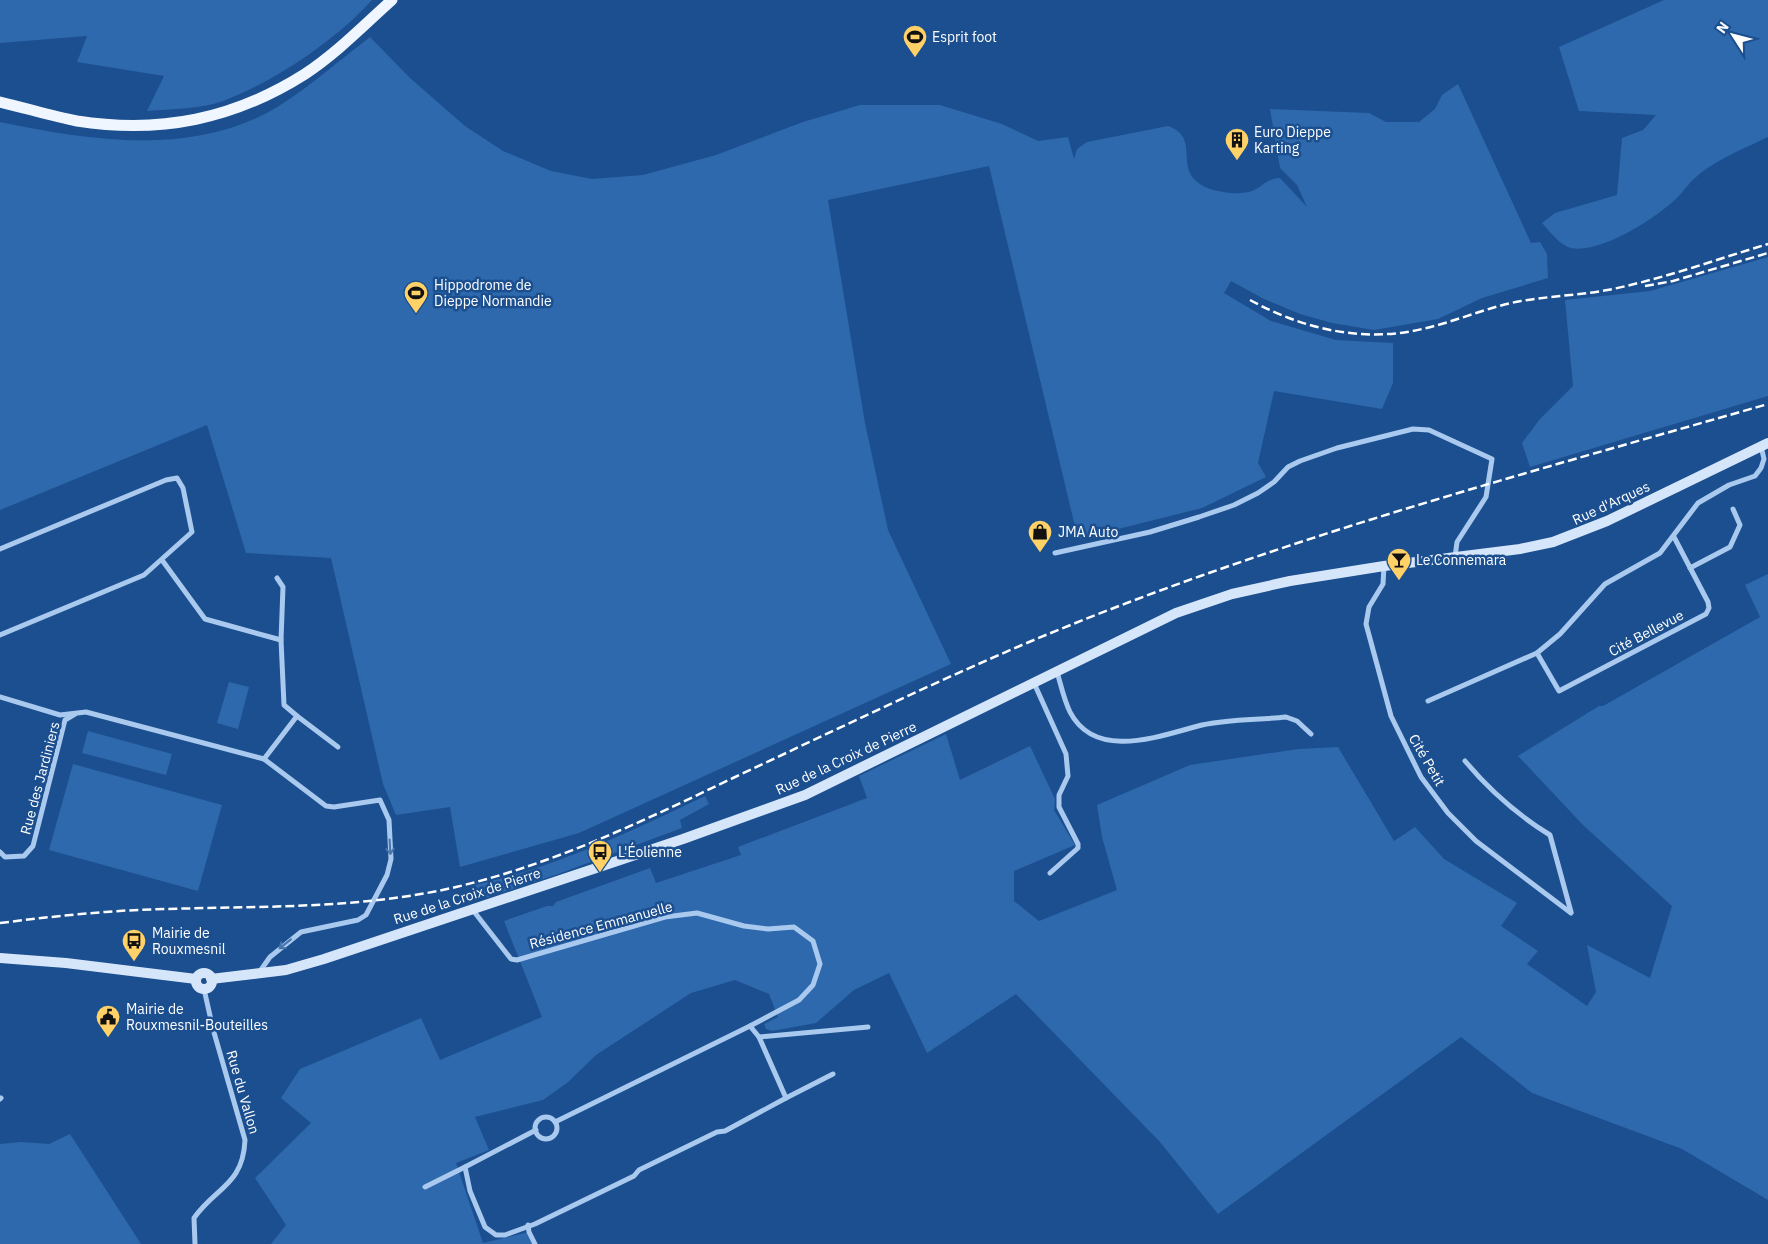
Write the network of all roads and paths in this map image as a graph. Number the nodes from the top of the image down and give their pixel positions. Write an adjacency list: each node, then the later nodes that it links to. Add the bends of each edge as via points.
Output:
1 (390, 0): 2 (main road, via 332,54 305,74 255,100 190,122 114,126)
2 (0, 102)
3 (1765, 445): 5 (street, via 1764,459 1755,476 1698,503); 8 (main road, Rue d'Arques, via 1575,535 1520,549)
4 (1733, 508): 11 (street, via 1740,525 1730,547)
5 (1674, 538): 11 (street, Cité Bellevue); 15 (street, via 1660,553 1604,584 1560,634)
6 (0, 549): 9 (street, via 173,477 183,488 192,532)
7 (1055, 553): 8 (street, via 1150,532 1199,517 1258,493 1300,461 1337,448 1421,428 1492,459 1486,497 1457,542)
8 (1455, 558): 10 (main road, Rue de la Croix de Pierre)
9 (162, 560): 13 (street, via 144,575); 14 (street, via 204,619)
10 (1384, 566): 16 (main road, Rue de la Croix de Pierre, via 1232,594 1176,613); 25 (street, Cité Petit, via 1383,584 1369,607 1366,624 1391,716 1421,777 1448,814 1476,842 1571,913 1550,835 1503,802)
11 (1690, 568): 15 (street, Cité Bellevue, via 1708,602 1706,614 1560,691)
12 (277, 578): 14 (street, via 283,587)
13 (0, 635)
14 (281, 640): 21 (street, via 284,705)
15 (1537, 653): 19 (street)
16 (1056, 672): 17 (main road, Rue de la Croix de Pierre); 22 (street, via 1070,712 1077,722 1089,732 1114,742 1134,743 1205,725 1286,718 1297,721)
17 (1034, 683): 27 (street, via 1066,754 1068,776 1059,796 1059,807 1078,844 1078,848); 28 (main road, Rue de la Croix de Pierre, via 805,795)
18 (0, 696): 20 (street, via 60,714)
19 (1428, 701)
20 (78, 712): 24 (street); 26 (street, Rue des Jardiniers, via 65,720 33,846 24,856 5,857)
21 (297, 716): 23 (street); 24 (street)
22 (1311, 734)
23 (338, 747)
24 (264, 758): 30 (street, one-way to 30, via 326,806 380,800 389,820 391,859 387,875 366,915 358,920 301,932 270,957)
25 (1464, 761)
26 (0, 852)
27 (1050, 873)
28 (471, 909): 30 (main road, Rue de la Croix de Pierre, via 324,959); 34 (street, Résidence Emmanuelle, via 511,959 517,960 666,917 697,913 752,927 794,927 814,941 820,964 813,985 799,1000)
29 (0, 958): 31 (main road)
30 (257, 974): 32 (main road, Rue de la Croix de Pierre)
31 (196, 979): 32 (main road, via 204,973); 33 (main road, via 198,986)
32 (211, 979): 33 (main road, via 211,984)
33 (204, 988): 44 (street, Rue du Vallon, via 246,1140 245,1154 233,1180 194,1218)
34 (750, 1026): 36 (street); 39 (street, Résidence Emmanuelle)
35 (868, 1027): 36 (street)
36 (759, 1037): 38 (street)
37 (833, 1074): 38 (street)
38 (786, 1098): 43 (street, via 725,1132 718,1132 639,1170 634,1176)
39 (555, 1122): 40 (street, Résidence Emmanuelle, via 548,1117 541,1118); 40 (street, Résidence Emmanuelle, via 556,1132 551,1138 543,1138)
40 (536, 1130): 41 (street, Résidence Emmanuelle)
41 (464, 1167): 42 (street, Résidence Emmanuelle); 43 (street, via 470,1191 488,1230 504,1235)
42 (425, 1186)
43 (528, 1225): 45 (street)
44 (195, 1244)
45 (535, 1244)

